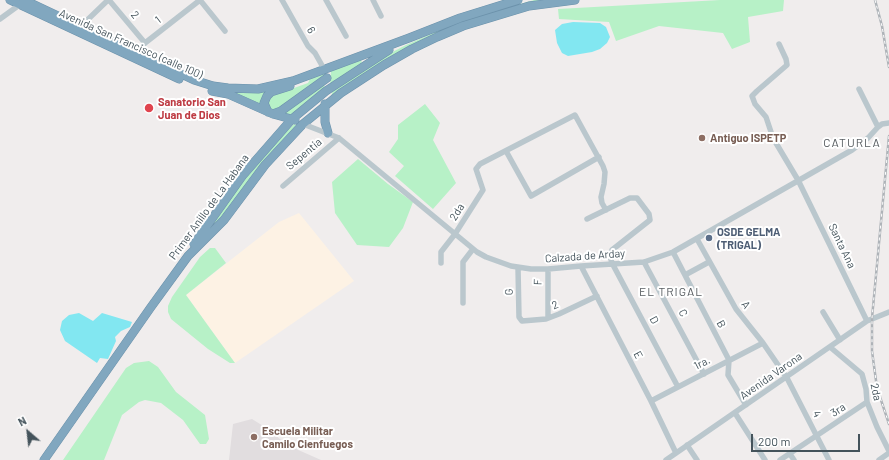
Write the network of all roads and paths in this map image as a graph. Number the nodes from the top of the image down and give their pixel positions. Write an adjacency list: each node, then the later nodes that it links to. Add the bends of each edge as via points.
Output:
1 (10, 0): 9 (highway, Avenida San Francisco (calle 100))
2 (109, 0): 12 (street); 16 (street, 2)
3 (200, 0): 13 (street); 16 (street, 1)
4 (282, 0): 19 (street, 6)
5 (326, 0): 14 (street)
6 (373, 0): 10 (street)
7 (518, 0): 15 (highway, via 460,18)
8 (575, 0): 24 (highway, via 529,6 463,26 412,48 340,93)
9 (24, 1): 11 (street); 12 (highway, Avenida San Francisco (calle 100))
10 (381, 16)
11 (0, 18)
12 (78, 29): 18 (highway, Avenida San Francisco (calle 100))
13 (225, 31)
14 (346, 36)
15 (410, 38): 19 (highway, Avenida San Francisco (calle 100)); 23 (highway, Primer Anillo de La Habana)
16 (145, 43): 18 (street, 1)
17 (779, 44): 36 (street, Santa Ana, via 787,65 752,96 766,117 773,138)
18 (134, 56): 20 (highway, Avenida San Francisco (calle 100), via 194,80 228,88 258,89); 25 (highway, Avenida San Francisco (calle 100), via 184,81 228,94)
19 (324, 69): 20 (highway, Avenida San Francisco (calle 100)); 21 (highway)
20 (310, 75): 25 (highway, via 300,82 269,94 264,102)
21 (327, 78): 23 (highway); 25 (highway, via 281,111)
22 (859, 89): 30 (street)
23 (326, 91): 24 (highway); 27 (highway, Primer Anillo de La Habana)
24 (325, 106): 26 (highway); 31 (highway)
25 (270, 113): 27 (highway, Avenida San Francisco (calle 100)); 32 (highway, via 279,126)
26 (315, 114): 27 (highway, via 307,118); 29 (highway, Primer Anillo de La Habana)
27 (292, 119): 29 (highway); 32 (highway, Primer Anillo de La Habana)
28 (888, 123): 30 (street)
29 (303, 124): 31 (street, Calzada de Arday); 40 (highway, Primer Anillo de La Habana, via 265,164 224,220)
30 (878, 127): 36 (street, Calzada de Arday, via 861,144)
31 (328, 133): 33 (street, Calzada de Arday)
32 (276, 138): 40 (highway, Primer Anillo de La Habana, via 243,175)
33 (339, 138): 37 (street, Sepentia); 41 (street, Calzada de Arday)
34 (506, 151): 35 (street, via 575,115); 35 (street, via 531,196); 41 (street, 2da, via 480,164 476,169 483,190)
35 (599, 157): 38 (street, via 605,172 601,197)
36 (798, 180): 42 (street, Calzada de Arday); 59 (street, Santa Ana)
37 (283, 186)
38 (606, 210): 39 (street); 48 (street, via 630,198 637,198 649,214 650,220 612,250)
39 (587, 219)
40 (207, 231): 78 (highway, Primer Anillo de La Habana)
41 (455, 234): 43 (street, Calzada de Arday); 47 (street, 2da, via 441,252)
42 (697, 239): 44 (street, Calzada de Arday); 46 (street, A)
43 (473, 249): 50 (street, Calzada de Arday, via 486,258); 54 (street, via 463,262)
44 (673, 252): 45 (street, Calzada de Arday); 52 (street, B)
45 (644, 262): 48 (street, Calzada de Arday); 65 (street, C)
46 (709, 262): 52 (street); 61 (street, A, via 736,309)
47 (441, 263)
48 (612, 263): 49 (street, Calzada de Arday); 68 (street, D)
49 (581, 266): 51 (street, Calzada de Arday); 53 (street, E)
50 (518, 268): 51 (street, Calzada de Arday); 57 (street, G)
51 (548, 269): 58 (street, F)
52 (685, 275): 63 (street, B)
53 (596, 296): 58 (street, 2); 69 (street, E)
54 (463, 303)
55 (823, 312): 60 (street)
56 (889, 312): 59 (street, Avenida Varona)
57 (519, 316): 58 (street, 2, via 524,321)
58 (548, 318)
59 (867, 321): 60 (street, Avenida Varona)
60 (840, 340): 62 (street, Avenida Varona)
61 (762, 342): 63 (street, 1ra.); 67 (street, A)
62 (830, 347): 67 (street, Avenida Varona); 70 (street, 2da, via 862,374)
63 (729, 360): 64 (street, 1ra.); 66 (street)
64 (716, 367): 65 (street, 1ra.); 66 (street)
65 (704, 374): 68 (street, 1ra.)
66 (728, 375): 71 (street)
67 (787, 378): 71 (street, Avenida Varona); 73 (street, 4)
68 (678, 387): 69 (street, 1ra.)
69 (651, 402): 76 (street, E)
70 (867, 402): 73 (street, 3ra); 75 (street, 2da)
71 (746, 405): 72 (street, Avenida Varona)
72 (735, 413): 74 (street, Avenida Varona); 81 (street)
73 (817, 436): 77 (street, 3ra); 84 (street, 4)
74 (687, 445): 76 (street, Avenida Varona); 80 (street)
75 (889, 452): 85 (street)
76 (676, 453): 79 (street, Avenida Varona)
77 (790, 454): 82 (street, 3ra); 83 (street)
78 (44, 460)
79 (666, 460)
80 (698, 460)
81 (765, 460)
82 (780, 460)
83 (794, 460)
84 (829, 460)
85 (879, 460)

